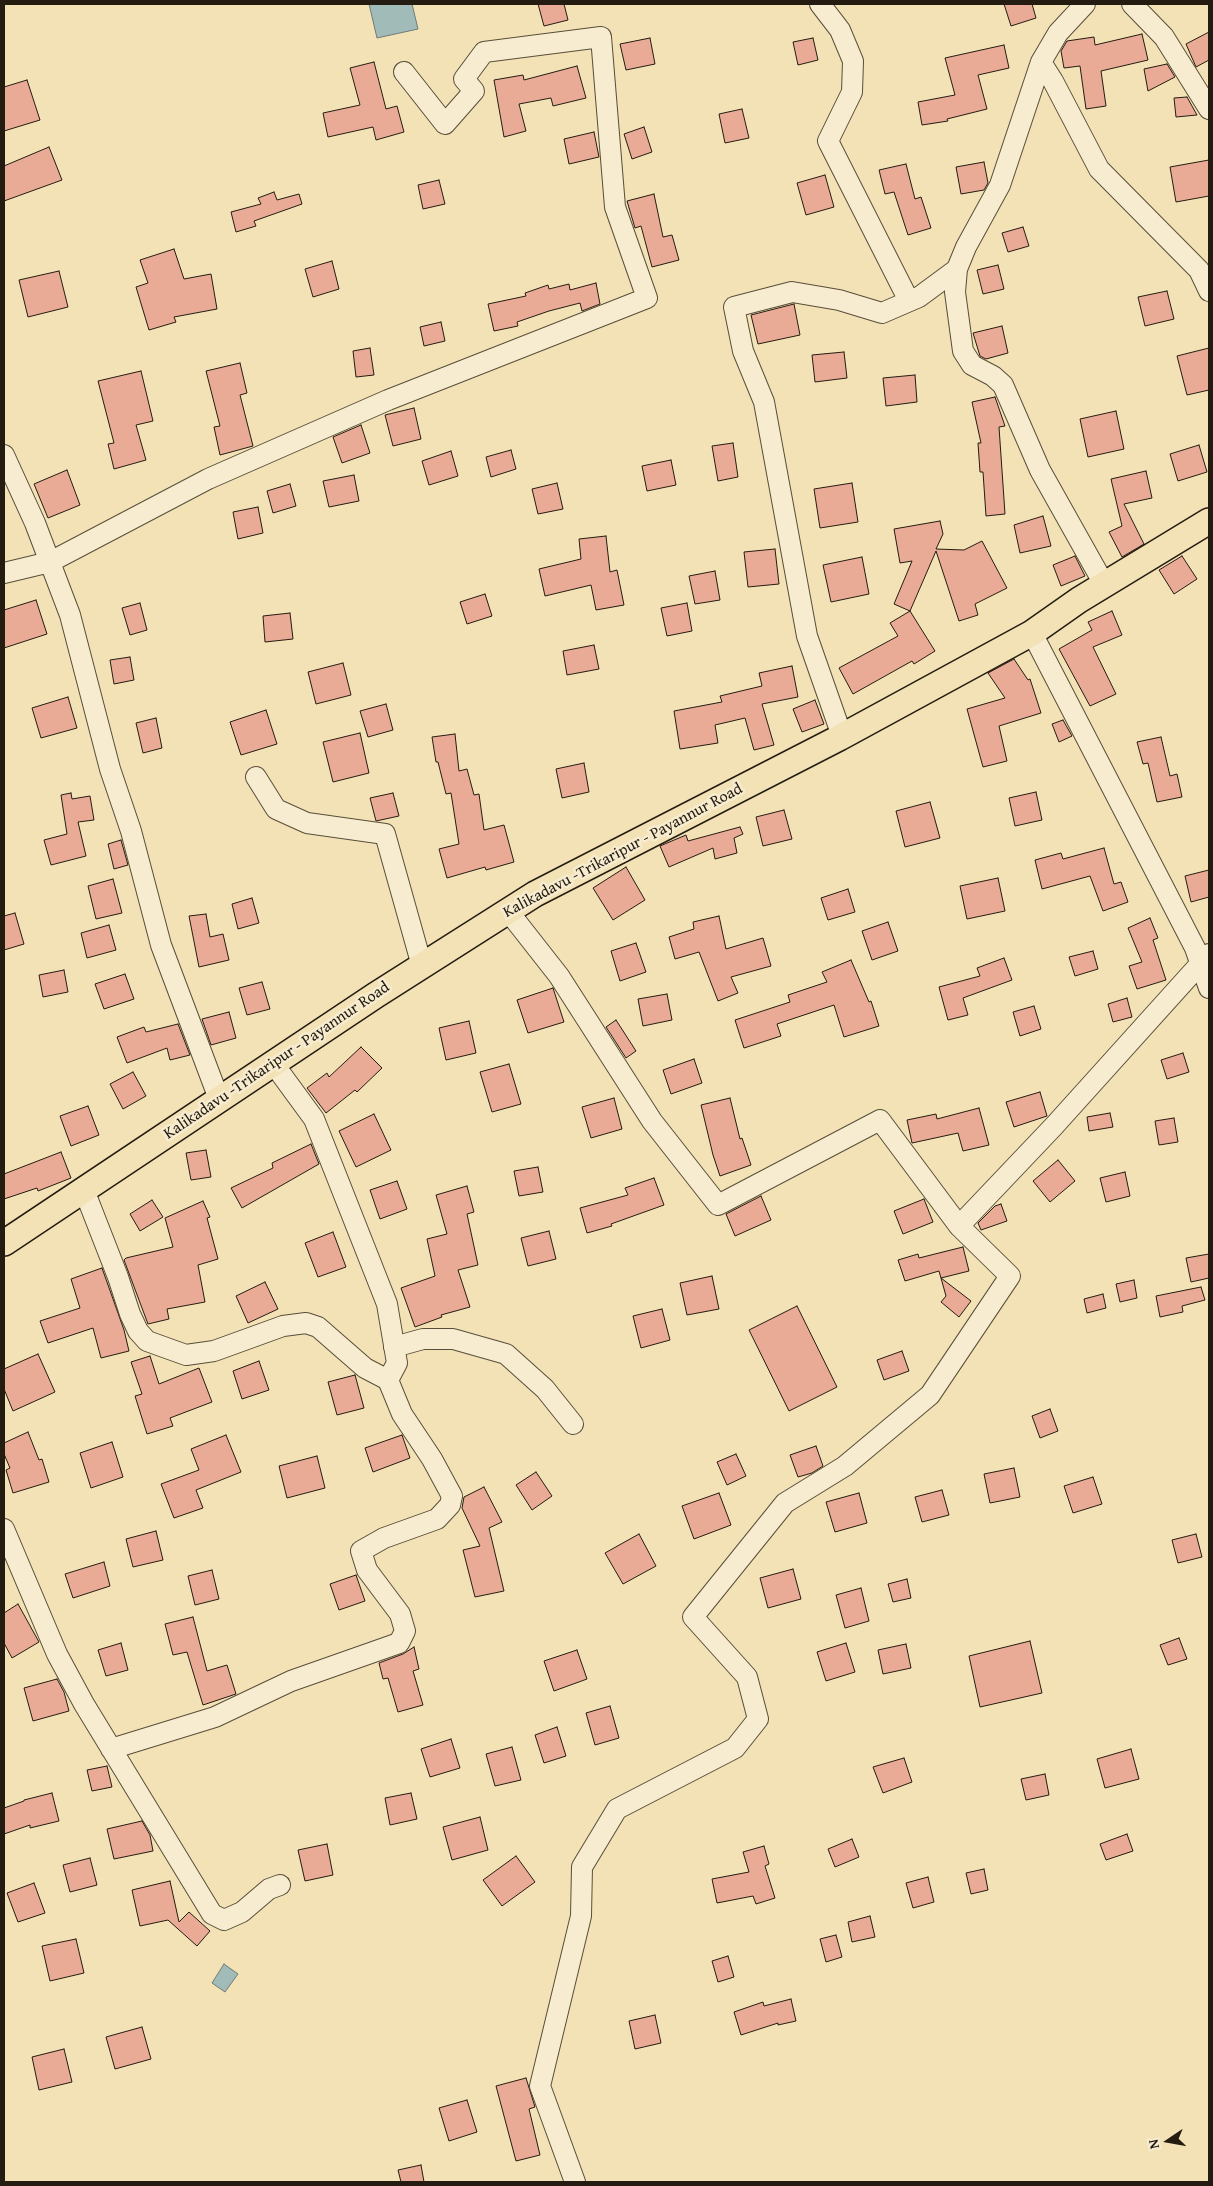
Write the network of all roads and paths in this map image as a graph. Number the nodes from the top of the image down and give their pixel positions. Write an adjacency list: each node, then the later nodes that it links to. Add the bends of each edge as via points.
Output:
1 (820, 4): 9 (street, via 840,30 853,61 852,92 828,141)
2 (1085, 4): 4 (street, via 1058,33)
3 (1132, 4): 6 (street, via 1164,37)
4 (1041, 62): 7 (street, via 1000,185); 8 (street, via 1099,168 1198,270)
5 (404, 72): 12 (street, via 444,124 474,91 464,79 484,52 601,37 615,207 647,298 388,400 208,480)
6 (1209, 109)
7 (957, 269): 9 (street); 14 (street, via 955,292 963,351 972,365 1003,385 1040,470)
8 (1209, 291)
9 (909, 301): 16 (street, via 882,313 839,300 792,292 734,307 743,351 764,402 807,636)
10 (4, 455): 12 (street)
11 (1209, 520): 14 (main road, Kalikadavu -Trikaripur - Payannur Road)
12 (50, 562): 13 (street); 23 (street, via 70,615 161,945)
13 (4, 573)
14 (1104, 584): 15 (main road, Kalikadavu -Trikaripur - Payannur Road)
15 (1032, 633): 16 (main road, Kalikadavu -Trikaripur - Payannur Road); 19 (street, via 1195,948)
16 (842, 736): 18 (main road, Kalikadavu -Trikaripur - Payannur Road, via 535,894)
17 (256, 777): 20 (street, via 276,809 307,823 384,834)
18 (508, 911): 20 (main road, Kalikadavu -Trikaripur - Payannur Road); 25 (street, via 559,976 652,1121 718,1205 880,1120)
19 (1205, 958): 21 (street); 25 (street)
20 (422, 966): 22 (main road, Kalikadavu -Trikaripur - Payannur Road)
21 (1209, 988)
22 (273, 1063): 23 (main road, Kalikadavu -Trikaripur - Payannur Road); 27 (street, via 314,1119 387,1304)
23 (219, 1100): 24 (main road, Kalikadavu -Trikaripur - Payannur Road)
24 (84, 1190): 26 (main road, Kalikadavu -Trikaripur - Payannur Road); 28 (street, via 130,1314 147,1341 186,1355 214,1351 282,1326 306,1323 318,1327 365,1368)
25 (959, 1226): 33 (street, via 1010,1276 930,1395 845,1466 785,1503 693,1617 746,1677 758,1719 735,1748 617,1809 582,1867 581,1916 540,2086)
26 (4, 1243)
27 (394, 1347): 28 (street, via 397,1363); 29 (street, via 423,1339 452,1339 506,1354 545,1389)
28 (388, 1380): 31 (street, via 402,1414 452,1496 450,1505 437,1519 361,1550 367,1570 400,1614 405,1631 399,1643 291,1680 215,1717)
29 (573, 1424)
30 (4, 1529): 31 (street, via 57,1654)
31 (111, 1749): 32 (street, via 212,1914 224,1920 242,1912)
32 (280, 1885)
33 (575, 2182)

